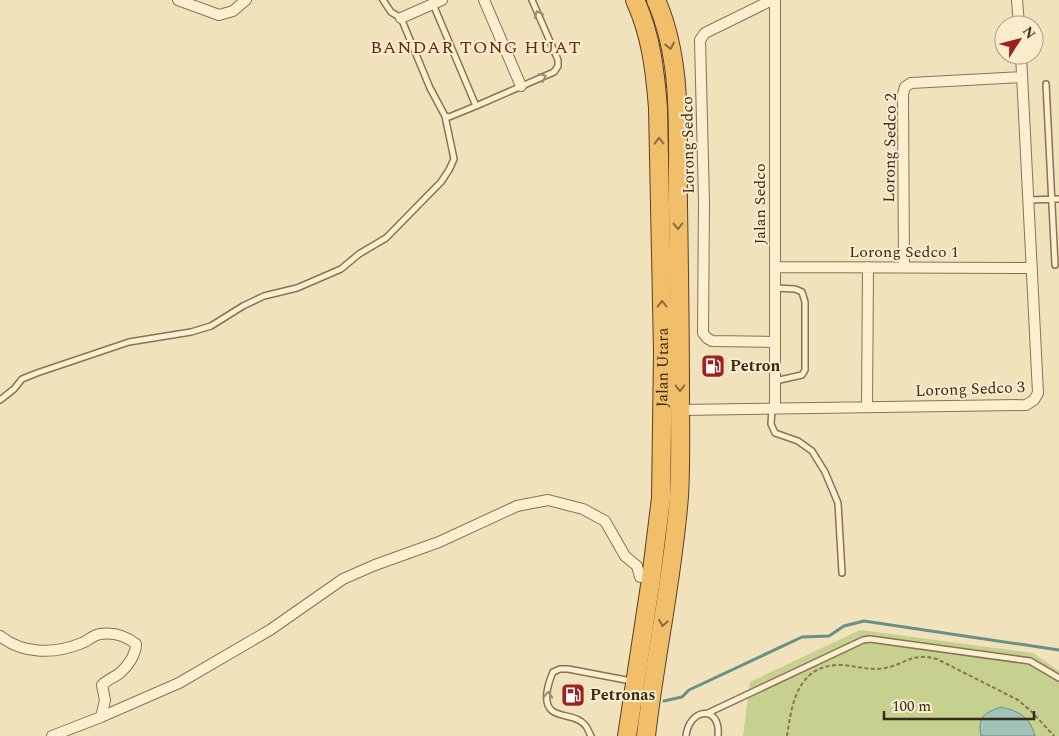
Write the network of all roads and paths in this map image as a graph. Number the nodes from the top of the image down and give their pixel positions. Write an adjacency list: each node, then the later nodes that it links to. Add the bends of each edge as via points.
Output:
1 (178, 0): 2 (street, via 219,15 234,11)
2 (246, 0)
3 (383, 0): 12 (lane, via 391,12)
4 (484, 0): 16 (street)
5 (532, 0): 16 (lane, one-way to 5, via 554,72 558,66)
6 (635, 0): 36 (highway, Jalan Utara, one-way to 6, via 661,498 663,352 655,63 646,25)
7 (656, 0): 33 (highway, Jalan Utara, one-way to 33, via 670,44 676,88)
8 (774, 0): 23 (street, Jalan Sedco); 28 (street, Lorong Sedco, via 705,33 700,40 703,332 712,341)
9 (1017, 0): 11 (street)
10 (438, 2): 12 (street); 17 (lane)
11 (1018, 15)
12 (401, 18): 18 (lane)
13 (1021, 65): 14 (street, Lorong Sedco 3)
14 (1022, 77): 20 (street, Lorong Sedco 3); 25 (street, Lorong Sedco 2, via 912,83 905,87)
15 (1046, 84): 21 (lane)
16 (521, 86): 17 (lane)
17 (476, 106): 18 (lane)
18 (445, 116): 30 (lane, via 454,159 441,182 386,238 341,269 297,288 264,296 211,326 129,342 37,373 22,379)
19 (1059, 199): 21 (lane)
20 (1028, 200): 21 (lane); 26 (street, Lorong Sedco 3)
21 (1051, 200): 22 (lane)
22 (1055, 265)
23 (775, 267): 24 (street, Lorong Sedco 1); 27 (street, Jalan Sedco)
24 (868, 267): 25 (street, Lorong Sedco 1); 31 (street)
25 (904, 268): 26 (street, Lorong Sedco 1)
26 (1032, 268): 31 (street, Lorong Sedco 3, via 1038,393 1034,400 1026,405)
27 (775, 288): 28 (street, Jalan Sedco); 29 (lane, via 802,292 805,302 805,370 802,376)
28 (775, 342): 29 (street, Jalan Sedco)
29 (776, 381): 32 (street, Jalan Sedco)
30 (0, 400)
31 (867, 407): 32 (street, Lorong Sedco 3)
32 (774, 409): 33 (street, Lorong Sedco 3); 35 (lane, via 772,424 775,433 798,441 812,451 838,503)
33 (680, 410): 34 (highway, Jalan Utara)
34 (680, 452): 36 (highway, via 663,573 660,579); 42 (highway, Jalan Utara, one-way to 42, via 674,546)
35 (842, 573)
36 (646, 578): 39 (highway); 41 (street, via 625,556 605,521 583,509 548,500 516,506 439,542 343,579 270,630 179,683); 46 (highway, Jalan Utara)
37 (0, 636): 41 (street, via 24,649 43,651 64,649 98,634 128,637 136,644 136,650 119,674 102,684 105,700)
38 (1059, 678): 40 (lane, via 1030,661 870,639)
39 (626, 680): 44 (lane, one-way to 39, via 582,722 558,714 547,704 553,672 560,669); 45 (highway)
40 (708, 714): 49 (lane, via 693,718); 50 (lane, via 717,721)
41 (101, 717): 43 (street)
42 (647, 728): 47 (highway, via 639,724); 48 (highway, via 654,724 658,728)
43 (52, 736)
44 (590, 736)
45 (618, 736)
46 (627, 736)
47 (635, 736)
48 (658, 736)
49 (686, 736)
50 (718, 736)
51 (787, 736): 52 (path, via 794,696 814,673 841,665 874,670 926,656 1018,700)
52 (1054, 736)

